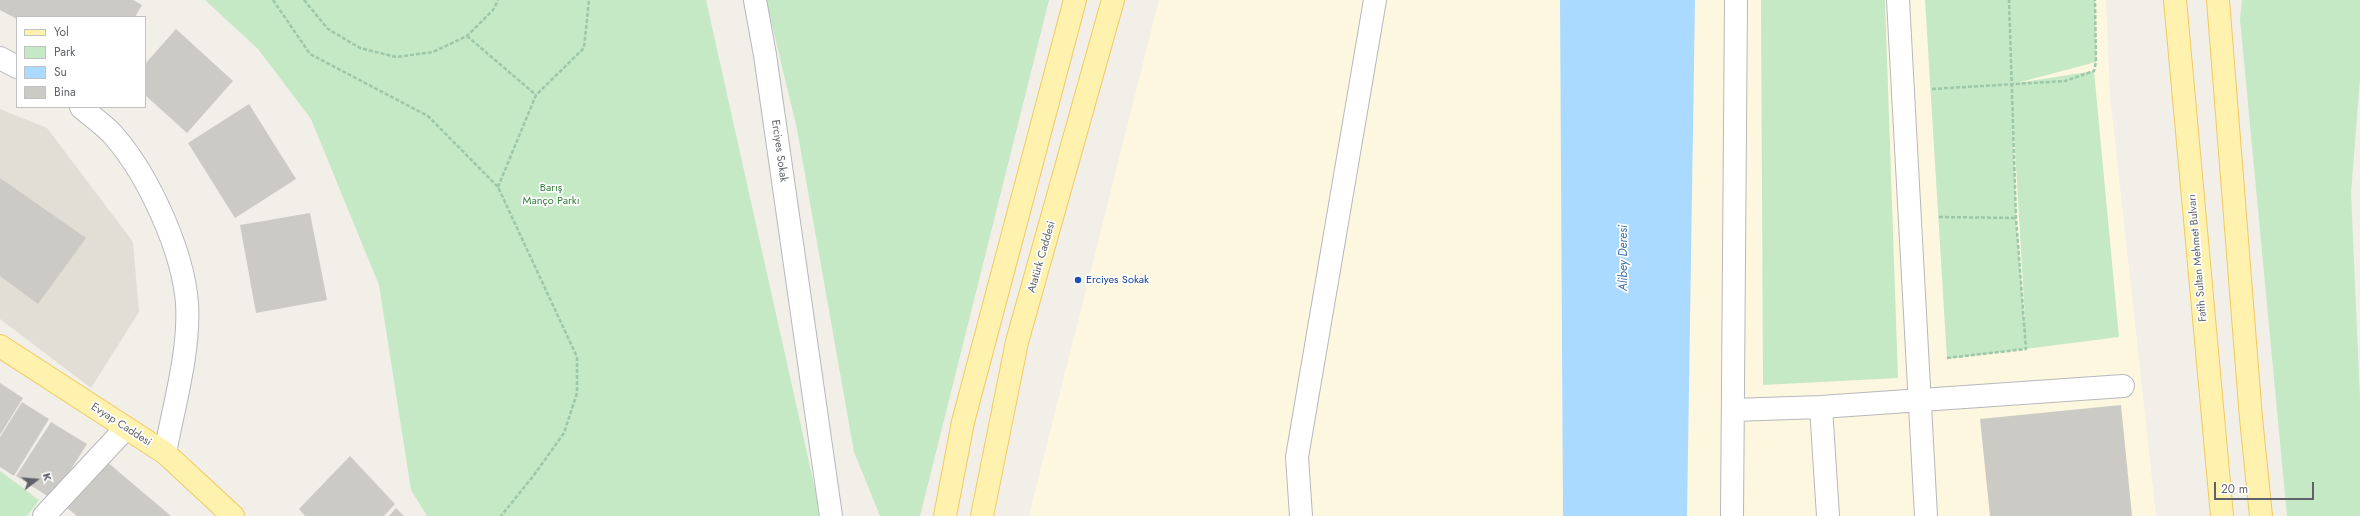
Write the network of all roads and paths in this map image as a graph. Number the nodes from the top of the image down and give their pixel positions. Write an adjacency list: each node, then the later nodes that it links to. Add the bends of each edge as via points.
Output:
1 (273, 0): 24 (path, via 310,54 428,116)
2 (304, 0): 15 (path, via 328,29 360,48 396,57 433,52)
3 (498, 0): 15 (path, via 493,10)
4 (589, 0): 21 (path, via 584,48)
5 (755, 0): 40 (street, Erciyes Sokak, via 766,55)
6 (1075, 0): 41 (main road, via 963,422)
7 (1113, 0): 42 (main road, Atatürk Caddesi, via 1017,342)
8 (1375, 0): 43 (street, via 1297,457)
9 (1736, 0): 34 (street)
10 (1898, 0): 32 (street)
11 (2009, 0): 19 (path)
12 (2095, 0): 19 (path, via 2094,71 2065,81)
13 (2175, 0): 47 (main road, Fatih Sultan Mehmet Bulvarı)
14 (2218, 0): 48 (main road, via 2250,410)
15 (467, 36): 21 (path)
16 (0, 58): 17 (street)
17 (16, 66)
18 (1930, 82): 20 (path)
19 (2012, 84): 20 (path); 27 (path)
20 (1930, 89): 22 (path)
21 (536, 95): 24 (path)
22 (1931, 97)
23 (82, 108): 36 (street, via 115,136 147,183 176,249 187,303 184,360)
24 (498, 187): 39 (path, via 577,357 577,393 564,433)
25 (1937, 210): 26 (path)
26 (1937, 217): 27 (path); 28 (path)
27 (2016, 218): 30 (path, via 2026,349 1947,359)
28 (1938, 225)
29 (0, 346): 35 (main road, Evyap Caddesi)
30 (1946, 351)
31 (2123, 386): 32 (street)
32 (1920, 401): 33 (street); 46 (street)
33 (1821, 407): 34 (street); 45 (street)
34 (1733, 410): 44 (street)
35 (126, 428): 36 (main road, Evyap Caddesi); 37 (street)
36 (165, 453): 38 (main road, Evyap Caddesi)
37 (44, 516)
38 (234, 516)
39 (501, 516)
40 (831, 516)
41 (945, 516)
42 (982, 516)
43 (1301, 516)
44 (1732, 516)
45 (1828, 516)
46 (1926, 516)
47 (2222, 516)
48 (2261, 516)

